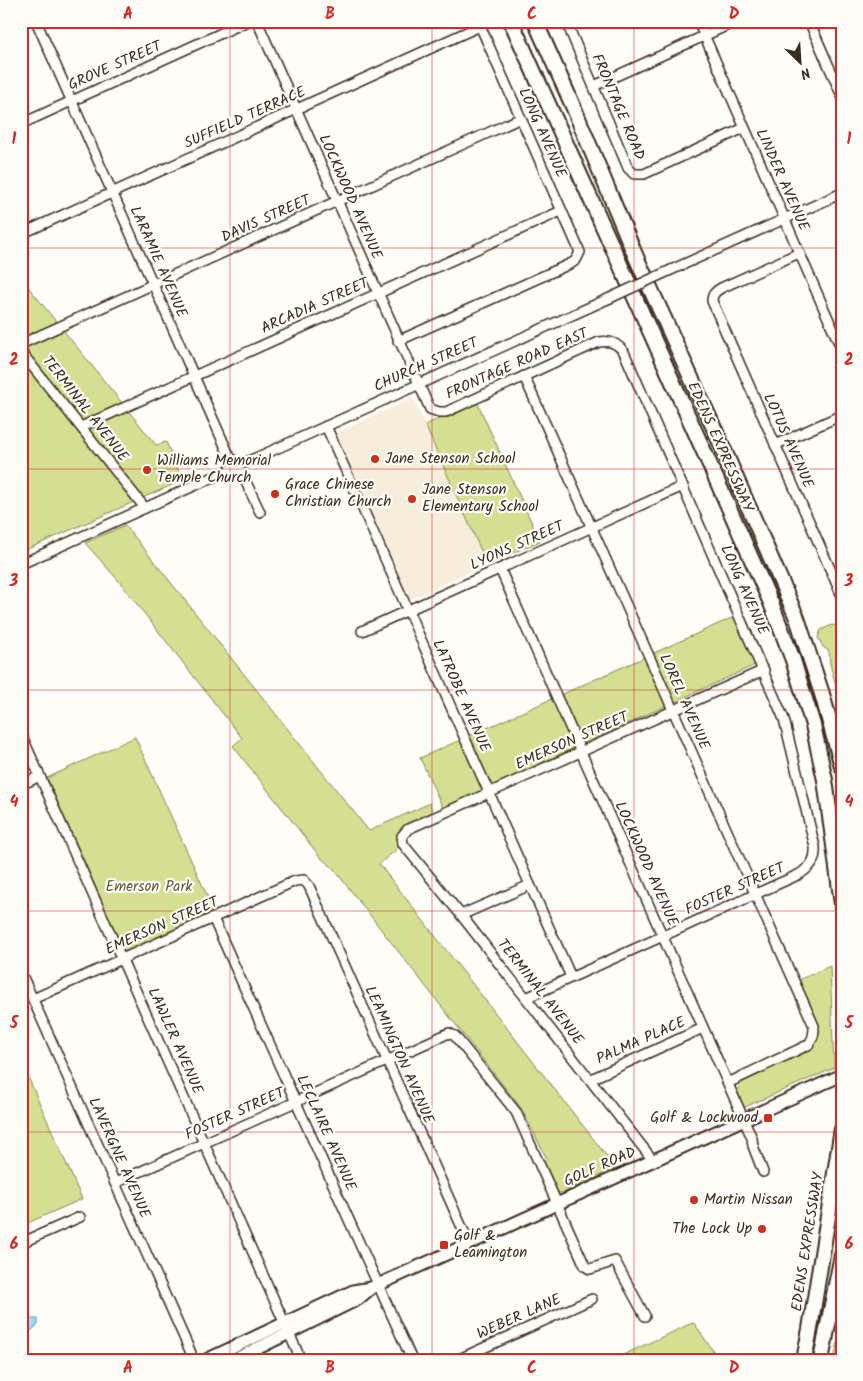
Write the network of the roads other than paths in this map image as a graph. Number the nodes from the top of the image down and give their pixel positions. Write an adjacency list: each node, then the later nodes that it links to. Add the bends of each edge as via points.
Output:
1 (36, 21): 14 (street, LARAMIE AVENUE)
2 (248, 21): 14 (street, GROVE STREET)
3 (257, 21): 15 (street, LOCKWOOD AVENUE)
4 (511, 21): 63 (highway, EDENS EXPRESSWAY, via 788,645 813,725 823,770)
5 (535, 21): 54 (highway, EDENS EXPRESSWAY, via 797,618)
6 (566, 21): 12 (street, FRONTAGE ROAD)
7 (698, 21): 11 (street, LINDER AVENUE)
8 (737, 21): 11 (street)
9 (809, 21): 13 (street)
10 (479, 24): 15 (street, SUFFIELD TERRACE); 16 (street, LONG AVENUE)
11 (704, 36): 12 (street); 18 (street, LINDER AVENUE)
12 (594, 86): 18 (street, FRONTAGE ROAD, via 628,168 634,174 644,174)
13 (842, 96)
14 (72, 101): 17 (street, GROVE STREET); 19 (street, LARAMIE AVENUE)
15 (296, 110): 19 (street, SUFFIELD TERRACE); 21 (street, LOCKWOOD AVENUE)
16 (521, 118): 21 (street, DAVIS STREET); 22 (street, LONG AVENUE)
17 (21, 124)
18 (744, 128): 23 (street, LINDER AVENUE)
19 (112, 193): 24 (street, SUFFIELD TERRACE); 26 (street, LARAMIE AVENUE)
20 (842, 193): 23 (street, CHURCH STREET)
21 (337, 202): 26 (street, DAVIS STREET); 27 (street, LOCKWOOD AVENUE)
22 (561, 211): 27 (street, ARCADIA STREET); 28 (street, LONG AVENUE, via 580,252 572,263)
23 (784, 219): 25 (street, LINDER AVENUE); 35 (street, CHURCH STREET, bridge)
24 (21, 234)
25 (799, 253): 31 (street, LINDER AVENUE); 39 (street, LOTUS AVENUE, via 721,288 712,296)
26 (153, 284): 30 (street, DAVIS STREET); 33 (street, LARAMIE AVENUE)
27 (378, 294): 28 (street, LOCKWOOD AVENUE); 33 (street, ARCADIA STREET)
28 (398, 341): 35 (street, LOCKWOOD AVENUE)
29 (614, 343): 34 (street, FRONTAGE ROAD EAST, via 599,342); 41 (street, LONG AVENUE, via 624,352)
30 (21, 344)
31 (842, 350)
32 (21, 352): 38 (street, TERMINAL AVENUE)
33 (194, 376): 38 (street, ARCADIA STREET); 40 (street, LARAMIE AVENUE)
34 (524, 376): 35 (street, FRONTAGE ROAD EAST, via 446,412 430,409); 44 (street, LOREL AVENUE)
35 (418, 384): 37 (street, CHURCH STREET)
36 (842, 414): 39 (street)
37 (326, 426): 40 (street, CHURCH STREET); 48 (street, LATROBE AVENUE)
38 (81, 427): 42 (street, TERMINAL AVENUE)
39 (774, 445): 47 (street, LOTUS AVENUE)
40 (236, 466): 42 (street, CHURCH STREET); 43 (street, LARAMIE AVENUE)
41 (682, 486): 44 (street, LYONS STREET); 50 (street, LONG AVENUE)
42 (145, 508): 45 (street, CHURCH STREET)
43 (260, 512)
44 (592, 528): 46 (street, LYONS STREET); 51 (street, LOREL AVENUE)
45 (21, 564)
46 (500, 569): 48 (street, LYONS STREET); 53 (street, LOCKWOOD AVENUE)
47 (842, 596)
48 (408, 610): 49 (street, LYONS STREET); 57 (street, LATROBE AVENUE)
49 (362, 631)
50 (764, 670): 51 (street, EMERSON STREET); 59 (street, LONG AVENUE, via 784,718 811,826)
51 (673, 710): 53 (street, EMERSON STREET); 62 (street, LOREL AVENUE)
52 (21, 734): 55 (street, LAWLER AVENUE)
53 (581, 752): 57 (street, EMERSON STREET); 66 (street, LOCKWOOD AVENUE)
54 (842, 766)
55 (40, 776): 56 (street); 67 (street, LAWLER AVENUE)
56 (21, 784)
57 (489, 793): 58 (street, EMERSON STREET, via 408,829 402,836); 61 (street, LATROBE AVENUE)
58 (403, 844): 64 (street, TERMINAL AVENUE)
59 (814, 861): 62 (street, FOSTER STREET, via 800,874)
60 (304, 880): 65 (street, EMERSON STREET, via 295,881); 73 (street, LEAMINGTON AVENUE)
61 (530, 885): 64 (street); 69 (street, LATROBE AVENUE)
62 (755, 895): 66 (street, FOSTER STREET); 76 (street, LOREL AVENUE, via 814,1026 813,1040 801,1049)
63 (842, 904)
64 (462, 915): 70 (street, TERMINAL AVENUE)
65 (213, 918): 67 (street, EMERSON STREET); 77 (street, LECLAIRE AVENUE)
66 (663, 936): 69 (street, FOSTER STREET); 72 (street, LOCKWOOD AVENUE)
67 (123, 959): 71 (street, EMERSON STREET); 80 (street, LAWLER AVENUE)
68 (21, 973): 71 (street, LAVERGNE AVENUE)
69 (571, 977): 70 (street, FOSTER STREET)
70 (526, 998): 75 (street, TERMINAL AVENUE)
71 (33, 999): 83 (street, LAVERGNE AVENUE)
72 (703, 1028): 75 (street, PALMA PLACE); 76 (street, LOCKWOOD AVENUE)
73 (386, 1060): 77 (street, FOSTER STREET); 84 (street, FOSTER STREET, via 449,1033 455,1036 516,1112); 87 (street, LEAMINGTON AVENUE)
74 (842, 1075): 78 (main road, GOLF ROAD)
75 (591, 1079): 81 (street, TERMINAL AVENUE)
76 (728, 1083): 78 (street, LOCKWOOD AVENUE)
77 (297, 1101): 80 (street, FOSTER STREET); 89 (street, LECLAIRE AVENUE)
78 (743, 1119): 81 (main road, GOLF ROAD); 82 (street, LOCKWOOD AVENUE)
79 (842, 1129): 100 (highway, EDENS EXPRESSWAY)
80 (205, 1143): 83 (street, FOSTER STREET); 92 (street, LAWLER AVENUE)
81 (652, 1159): 84 (main road, GOLF ROAD)
82 (763, 1172)
83 (115, 1183): 94 (street, LAVERGNE AVENUE)
84 (556, 1203): 87 (main road, GOLF ROAD); 91 (street, via 585,1266 590,1269 615,1261)
85 (80, 1217): 86 (street)
86 (21, 1243)
87 (469, 1243): 89 (main road, GOLF ROAD)
88 (842, 1255): 93 (highway)
89 (374, 1286): 92 (main road, GOLF ROAD, via 353,1291); 98 (street, LECLAIRE AVENUE)
90 (592, 1299): 99 (street, WEBER LANE)
91 (645, 1316)
92 (287, 1328): 95 (main road, GOLF ROAD); 96 (main road, GOLF ROAD); 97 (street, LAWLER AVENUE)
93 (823, 1353)
94 (191, 1356): 95 (street, LAVERGNE AVENUE)
95 (206, 1360)
96 (234, 1360)
97 (301, 1360)
98 (412, 1360)
99 (457, 1360)
100 (804, 1360)

